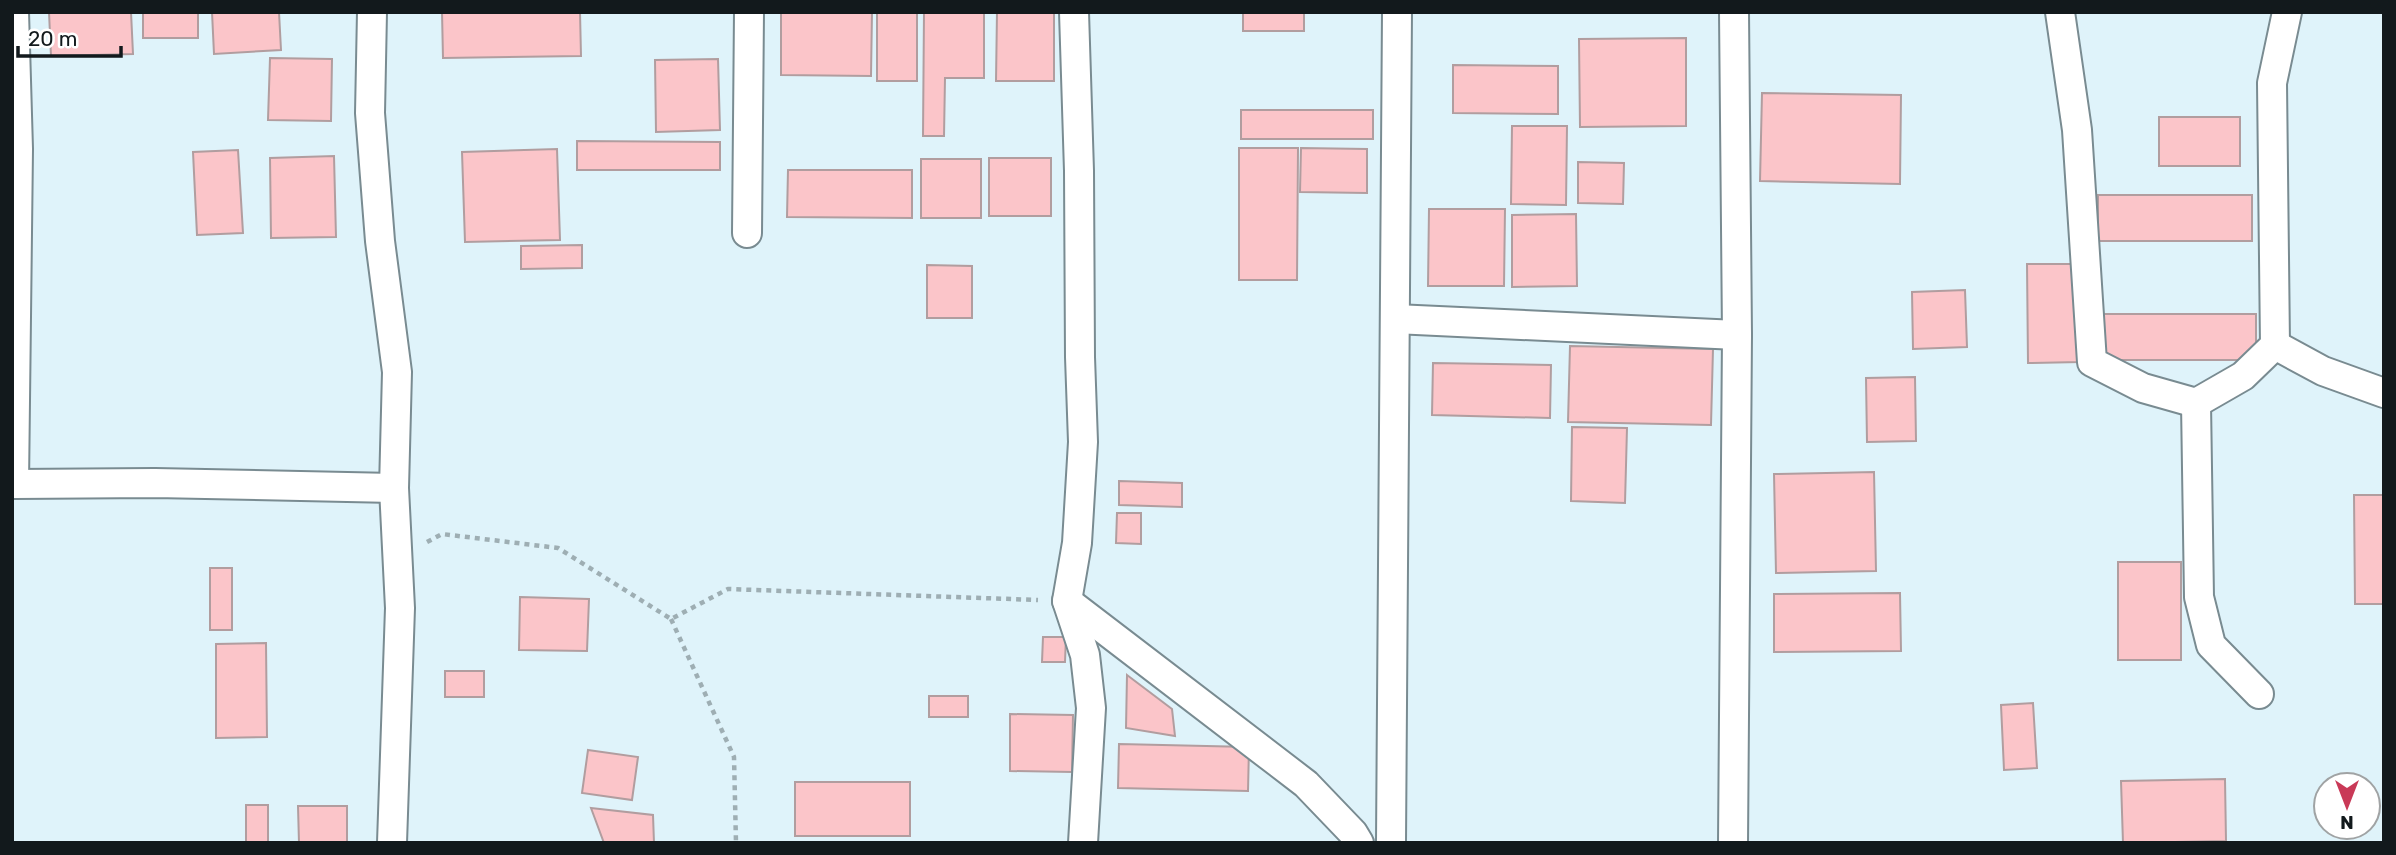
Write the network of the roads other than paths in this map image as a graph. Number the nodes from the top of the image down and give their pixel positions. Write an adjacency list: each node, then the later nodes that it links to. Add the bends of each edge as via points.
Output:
1 (14, 12): 15 (street, via 18,149 14,484)
2 (372, 12): 15 (street, via 370,113 397,372)
3 (749, 12): 9 (street)
4 (1074, 12): 16 (street, via 1083,442 1077,543)
5 (1397, 12): 10 (street)
6 (1734, 12): 11 (street)
7 (2060, 12): 14 (street, via 2077,130 2092,362 2143,388)
8 (2287, 12): 12 (street, via 2272,83)
9 (747, 233)
10 (1395, 319): 11 (street); 21 (street)
11 (1737, 335): 22 (street)
12 (2275, 345): 13 (street, via 2323,371); 14 (street, via 2243,376)
13 (2384, 393)
14 (2196, 403): 17 (street, via 2199,597 2211,645)
15 (394, 488): 18 (street, via 400,608)
16 (1067, 601): 19 (street, via 1086,655 1091,708); 20 (street, via 1306,785)
17 (2259, 694)
18 (392, 843)
19 (1083, 843)
20 (1359, 843)
21 (1391, 843)
22 (1733, 843)

